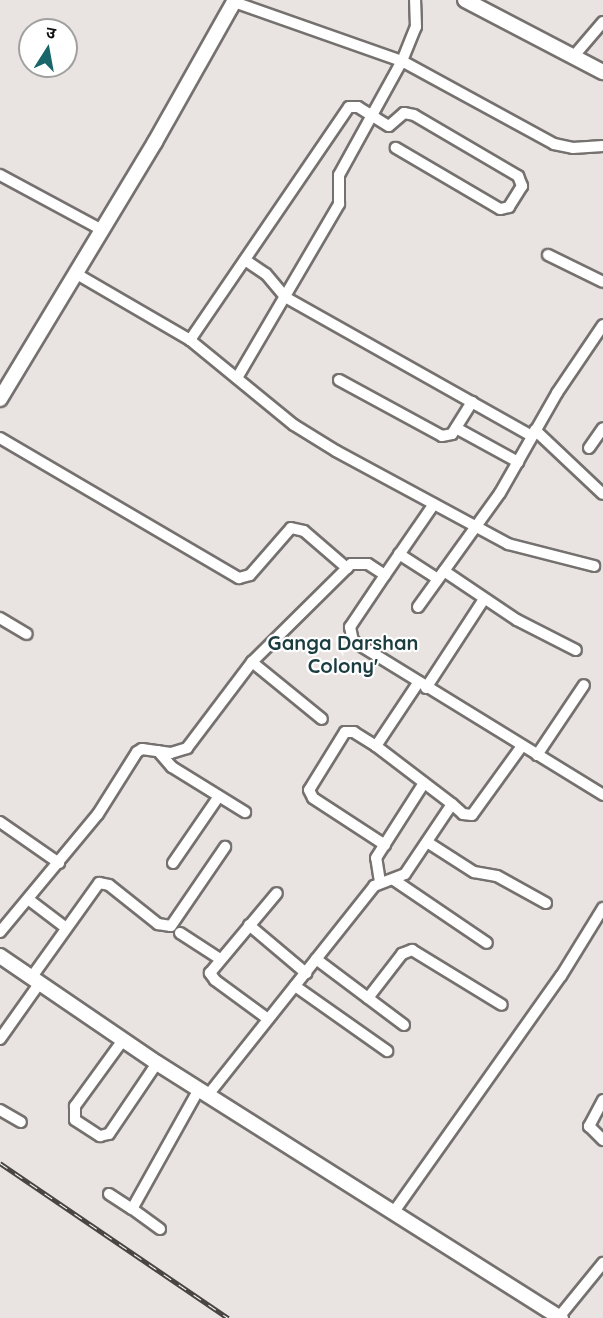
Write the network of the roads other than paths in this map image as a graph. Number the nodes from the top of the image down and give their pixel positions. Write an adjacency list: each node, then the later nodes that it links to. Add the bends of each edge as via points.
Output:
1 (415, 0): 6 (street, via 416,27)
2 (234, 1): 6 (street); 12 (street)
3 (471, 2): 5 (street)
4 (603, 22): 5 (street)
5 (573, 57): 7 (street)
6 (402, 60): 8 (street); 9 (street, via 554,144 573,148)
7 (603, 72)
8 (371, 115): 10 (street, via 389,126 404,113 414,115 518,176 522,186 510,207 500,209); 14 (street, via 358,106 344,111); 17 (street, via 339,175 339,204)
9 (603, 146)
10 (396, 148)
11 (0, 175): 12 (street)
12 (102, 230): 15 (street)
13 (548, 255): 16 (street)
14 (245, 260): 17 (street, via 266,274); 19 (street)
15 (75, 273): 19 (street); 22 (street)
16 (603, 282)
17 (285, 297): 20 (street); 23 (street)
18 (603, 325): 26 (street)
19 (190, 340): 20 (street)
20 (237, 378): 31 (street, via 316,440)
21 (339, 380): 24 (street, via 441,436 452,434)
22 (0, 399)
23 (472, 402): 24 (street); 26 (street)
24 (456, 428): 29 (street)
25 (603, 428): 28 (street)
26 (533, 433): 29 (street); 30 (street)
27 (0, 438): 35 (street, via 239,578 250,575 291,528 304,531)
28 (589, 448)
29 (518, 462): 32 (street)
30 (603, 494)
31 (434, 504): 32 (street); 33 (street)
32 (477, 527): 34 (street, via 520,549); 37 (street)
33 (399, 554): 36 (street); 37 (street)
34 (594, 566)
35 (347, 568): 36 (street, via 363,563); 43 (street)
36 (385, 575): 45 (street, via 350,627 350,636)
37 (441, 575): 38 (street); 39 (street)
38 (484, 599): 42 (street); 45 (street)
39 (418, 607)
40 (0, 618): 41 (street)
41 (27, 634)
42 (576, 650)
43 (252, 662): 46 (street); 49 (street, via 187,747 171,753)
44 (584, 685): 50 (street)
45 (422, 686): 47 (street); 48 (street)
46 (322, 719)
47 (376, 746): 51 (street); 58 (street, via 354,732 345,732 309,790 313,798)
48 (522, 746): 50 (street); 54 (street, via 472,815 463,814)
49 (158, 751): 53 (street, via 172,767); 60 (street, via 142,749 132,757 98,814)
50 (537, 755): 52 (street)
51 (424, 783): 54 (street); 58 (street)
52 (603, 795)
53 (219, 796): 55 (street); 61 (street)
54 (452, 804): 57 (street)
55 (245, 812)
56 (0, 822): 60 (street)
57 (427, 842): 62 (street, via 405,874); 66 (street, via 474,872 497,876)
58 (385, 845): 63 (street, via 375,864)
59 (225, 847): 69 (street, via 171,926 158,924 109,885 99,883)
60 (58, 863): 65 (street)
61 (173, 863)
62 (394, 880): 63 (street); 72 (street)
63 (380, 882): 74 (street)
64 (277, 893): 68 (street)
65 (28, 899): 69 (street); 70 (street)
66 (546, 903)
67 (603, 908): 94 (street, via 561,976)
68 (249, 925): 73 (street); 76 (street)
69 (66, 928): 77 (street)
70 (0, 932)
71 (180, 933): 73 (street)
72 (487, 943)
73 (220, 959): 81 (street, via 212,968 212,977)
74 (316, 959): 76 (street); 79 (street)
75 (2, 961): 77 (street)
76 (306, 973): 78 (street)
77 (35, 981): 83 (street); 84 (street)
78 (295, 986): 81 (street); 85 (street)
79 (368, 998): 80 (street, via 402,954 412,950); 82 (street)
80 (502, 1005)
81 (268, 1019): 87 (street)
82 (404, 1024)
83 (0, 1039)
84 (123, 1040): 86 (street); 86 (street, via 75,1106 75,1120 100,1136 109,1134)
85 (387, 1051)
86 (158, 1063): 87 (street)
87 (203, 1092): 93 (street); 94 (street)
88 (603, 1100): 91 (street, via 589,1126)
89 (0, 1110): 90 (street)
90 (21, 1122)
91 (603, 1140)
92 (109, 1194): 93 (street)
93 (132, 1209): 95 (street)
94 (393, 1213): 97 (street)
95 (160, 1229)
96 (603, 1263): 97 (street)
97 (560, 1318)

